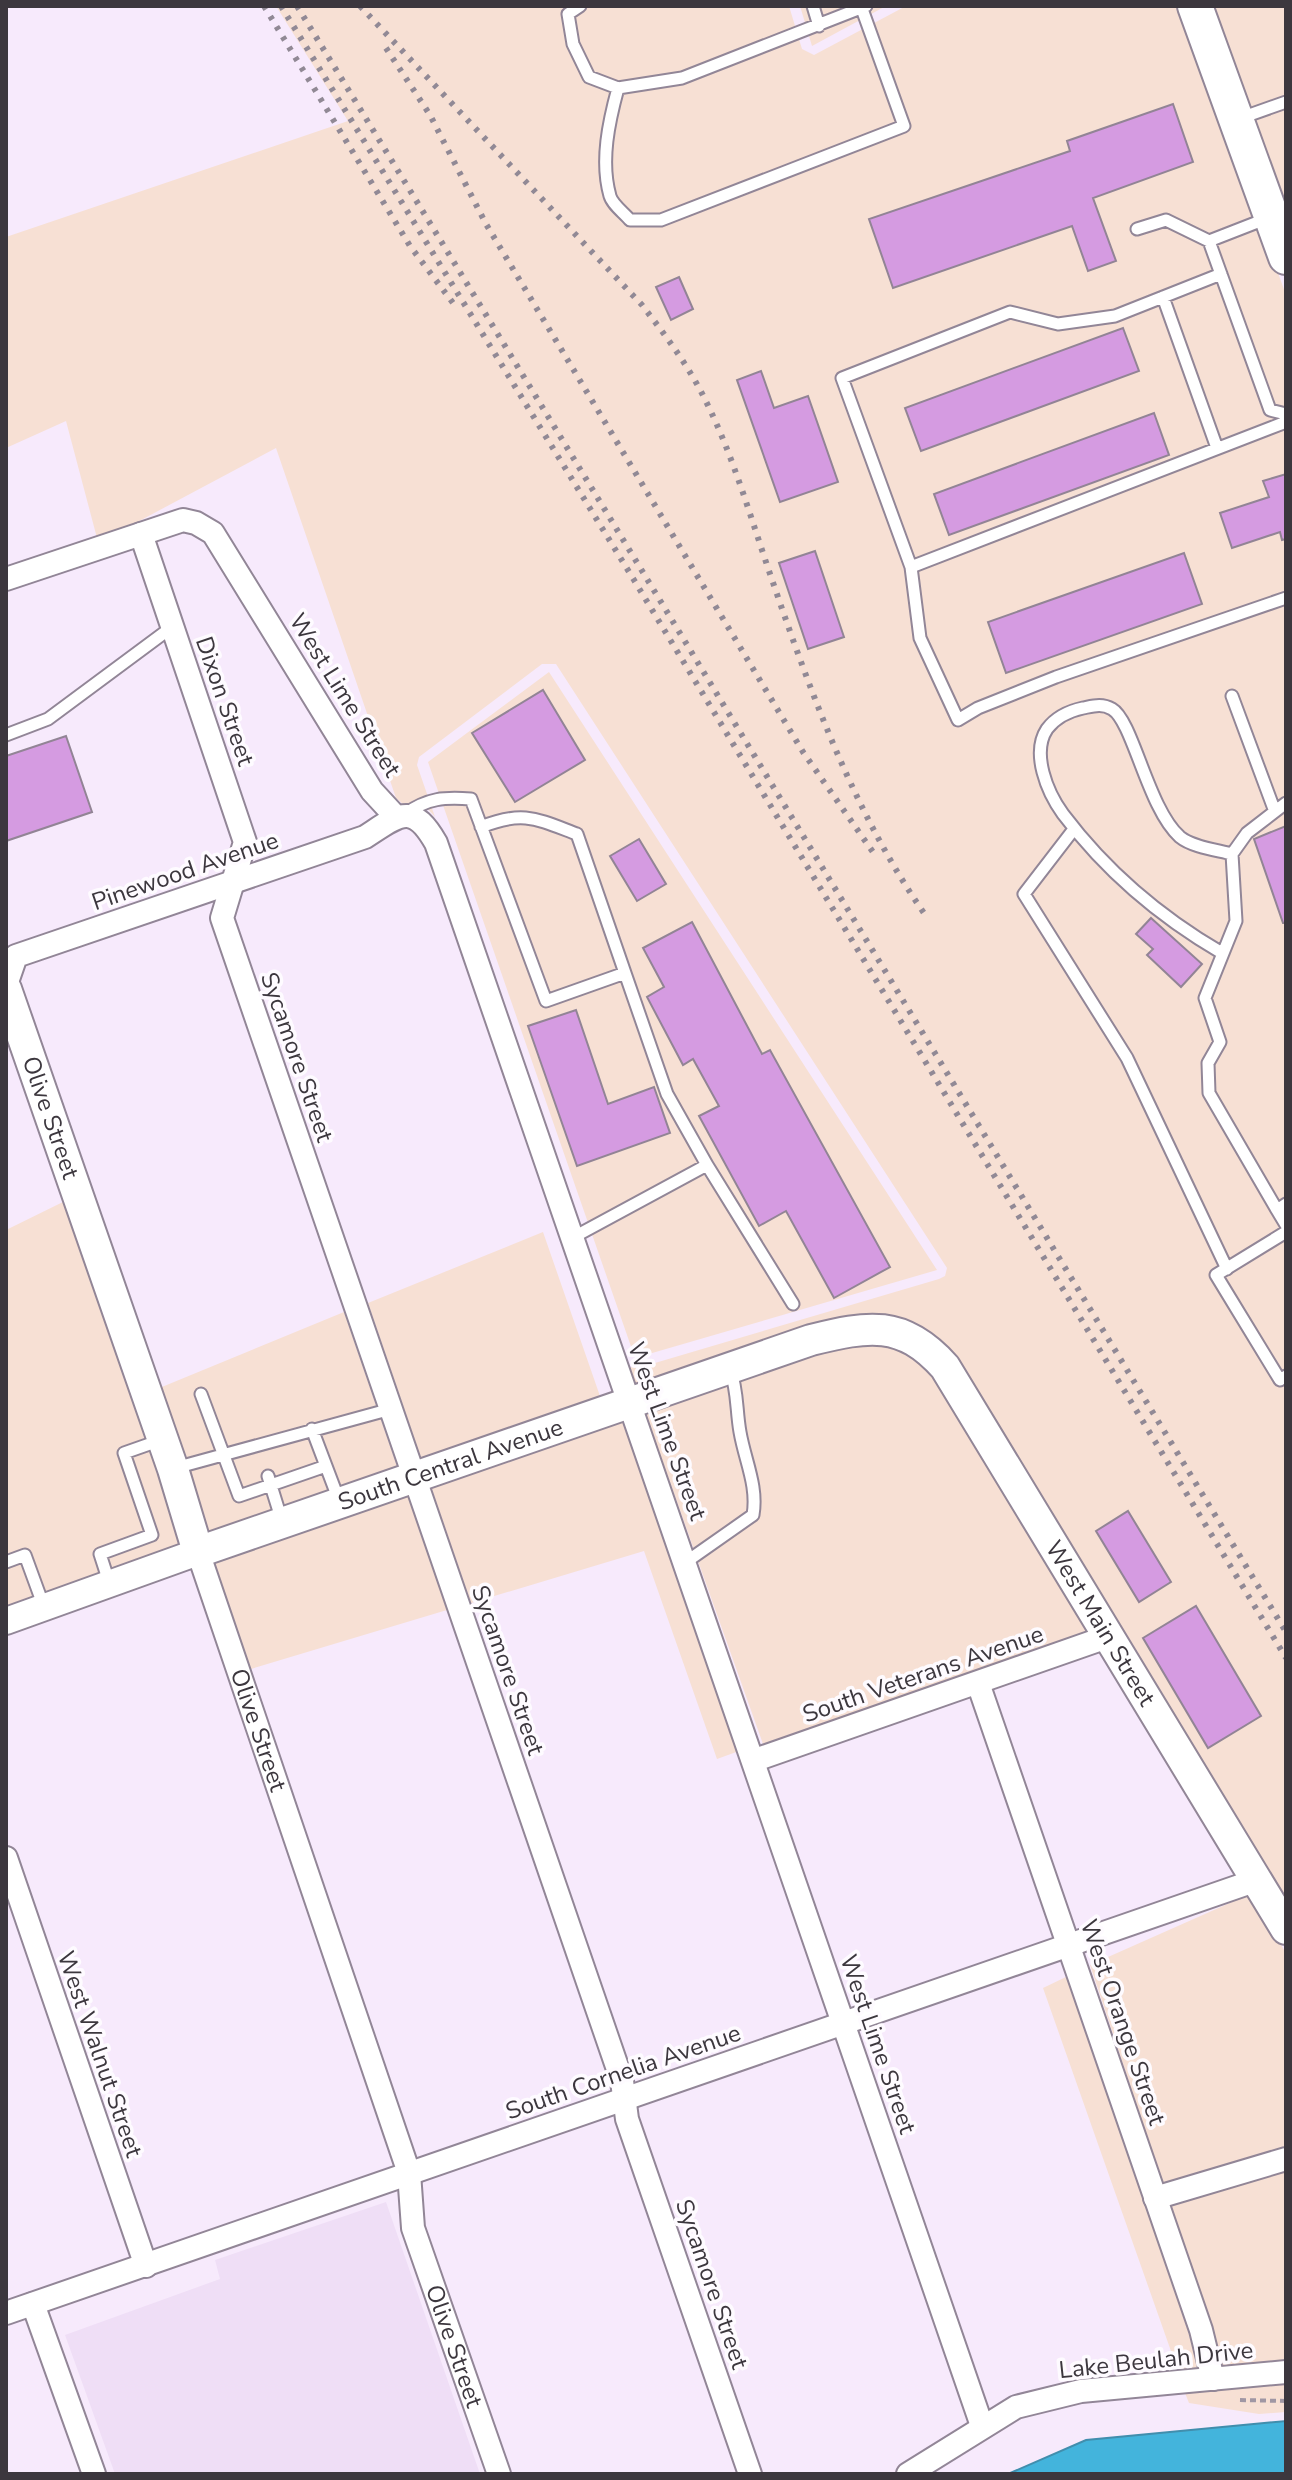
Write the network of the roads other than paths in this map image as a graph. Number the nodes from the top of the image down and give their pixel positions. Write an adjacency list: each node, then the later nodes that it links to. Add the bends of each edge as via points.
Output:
1 (580, 6): 6 (lane, via 568,14 573,44 589,77)
2 (813, 6): 5 (lane)
3 (1195, 6): 8 (main road)
4 (864, 8): 5 (lane); 6 (lane, via 904,126 661,220 630,220 610,199 606,161)
5 (819, 26): 6 (lane, via 682,78)
6 (618, 88)
7 (1286, 102): 8 (lane)
8 (1237, 119): 9 (main road)
9 (1272, 217): 11 (lane); 12 (main road)
10 (1137, 229): 11 (lane, via 1166,220)
11 (1209, 241): 13 (lane)
12 (1286, 257)
13 (1221, 274): 14 (lane); 15 (lane, via 1270,410)
14 (1163, 297): 17 (lane); 19 (lane, via 1115,316 1058,324 1010,312 842,378)
15 (1286, 414)
16 (1286, 422): 17 (lane)
17 (1217, 448): 19 (lane)
18 (141, 534): 20 (street); 22 (street, Dixon Street); 27 (street, West Lime Street, via 183,520 213,533 372,791)
19 (911, 567): 21 (lane, via 920,638 958,720 1056,677)
20 (6, 579)
21 (1286, 598)
22 (172, 627): 24 (lane, via 48,719); 31 (street, Dixon Street, via 245,842)
23 (1232, 696): 26 (lane)
24 (6, 735)
25 (1286, 803): 26 (lane)
26 (1274, 809): 30 (lane)
27 (401, 816): 28 (lane, via 443,797 471,799); 31 (street, Pinewood Avenue, via 365,837); 39 (street, West Lime Street, via 421,819 436,843)
28 (481, 827): 33 (lane, via 509,816 530,816 577,834); 33 (lane, via 546,1001)
29 (1074, 829): 30 (lane, via 1054,802 1040,740 1054,720 1099,704 1114,710 1124,723 1149,794 1180,837); 32 (lane, via 1091,851 1176,926); 40 (lane, via 1024,894 1127,1058)
30 (1232, 854): 32 (lane, via 1236,921)
31 (232, 884): 34 (street, Pinewood Avenue, via 16,956); 47 (street, Sycamore Street, via 222,918)
32 (1222, 953): 36 (lane, via 1205,998 1220,1042 1208,1063 1209,1093)
33 (625, 973): 35 (lane, via 667,1094)
34 (6, 987): 49 (main road, Olive Street)
35 (707, 1165): 39 (lane); 41 (lane)
36 (1282, 1207): 37 (lane)
37 (1286, 1225)
38 (1286, 1232): 40 (lane)
39 (572, 1238): 46 (street, West Lime Street)
40 (1227, 1269): 44 (lane, via 1216,1275 1280,1380)
41 (793, 1304)
42 (898, 1332): 43 (main road, South Central Avenue, via 853,1329); 63 (main road, West Main Street, via 929,1349 945,1367)
43 (730, 1368): 46 (main road, South Central Avenue); 59 (lane, via 756,1497 753,1515)
44 (1286, 1376)
45 (201, 1394): 50 (lane)
46 (628, 1403): 53 (main road, South Central Avenue); 59 (street, West Lime Street)
47 (391, 1409): 48 (lane); 53 (street, Sycamore Street)
48 (312, 1429): 50 (lane, via 258,1449); 51 (lane)
49 (162, 1440): 52 (main road, Olive Street); 60 (lane, via 124,1453 152,1535 100,1554)
50 (222, 1454): 52 (lane); 54 (lane, via 239,1496)
51 (326, 1466): 54 (lane); 55 (lane)
52 (173, 1469): 57 (main road, Olive Street)
53 (414, 1479): 55 (main road, South Central Avenue); 71 (street, Sycamore Street, via 622,2081)
54 (269, 1481): 56 (lane)
55 (341, 1504): 56 (main road, South Central Avenue)
56 (283, 1524): 57 (main road, South Central Avenue)
57 (198, 1552): 60 (street, South Central Avenue); 73 (street, Olive Street)
58 (6, 1562): 61 (lane, via 25,1555)
59 (686, 1562): 65 (street, West Lime Street)
60 (110, 1585): 61 (street, South Central Avenue)
61 (44, 1608): 62 (street, South Central Avenue)
62 (6, 1621)
63 (1107, 1637): 64 (street, South Veterans Avenue); 67 (main road, West Main Street)
64 (978, 1683): 65 (street, South Veterans Avenue); 69 (street, West Orange Street)
65 (755, 1760): 70 (street, West Lime Street)
66 (6, 1858): 75 (street, West Walnut Street)
67 (1257, 1880): 68 (main road, West Main Street); 69 (street, South Cornelia Avenue)
68 (1286, 1929)
69 (1070, 1944): 70 (street, South Cornelia Avenue); 74 (street, West Orange Street)
70 (842, 2024): 71 (street, South Cornelia Avenue); 80 (street, West Lime Street)
71 (624, 2100): 73 (street, South Cornelia Avenue); 83 (street, Sycamore Street)
72 (1286, 2159): 74 (street)
73 (409, 2173): 75 (street, South Cornelia Avenue); 82 (street, Olive Street, via 413,2228)
74 (1155, 2198): 79 (street, West Orange Street)
75 (146, 2266): 76 (street, South Cornelia Avenue)
76 (33, 2304): 77 (street, South Cornelia Avenue); 81 (street)
77 (6, 2313)
78 (1286, 2372): 79 (street, Lake Beulah Drive)
79 (1213, 2379): 80 (street, Lake Beulah Drive, via 1081,2391 1016,2407)
80 (982, 2426): 84 (street, Lake Beulah Drive)
81 (94, 2474)
82 (499, 2474)
83 (750, 2474)
84 (908, 2474)

